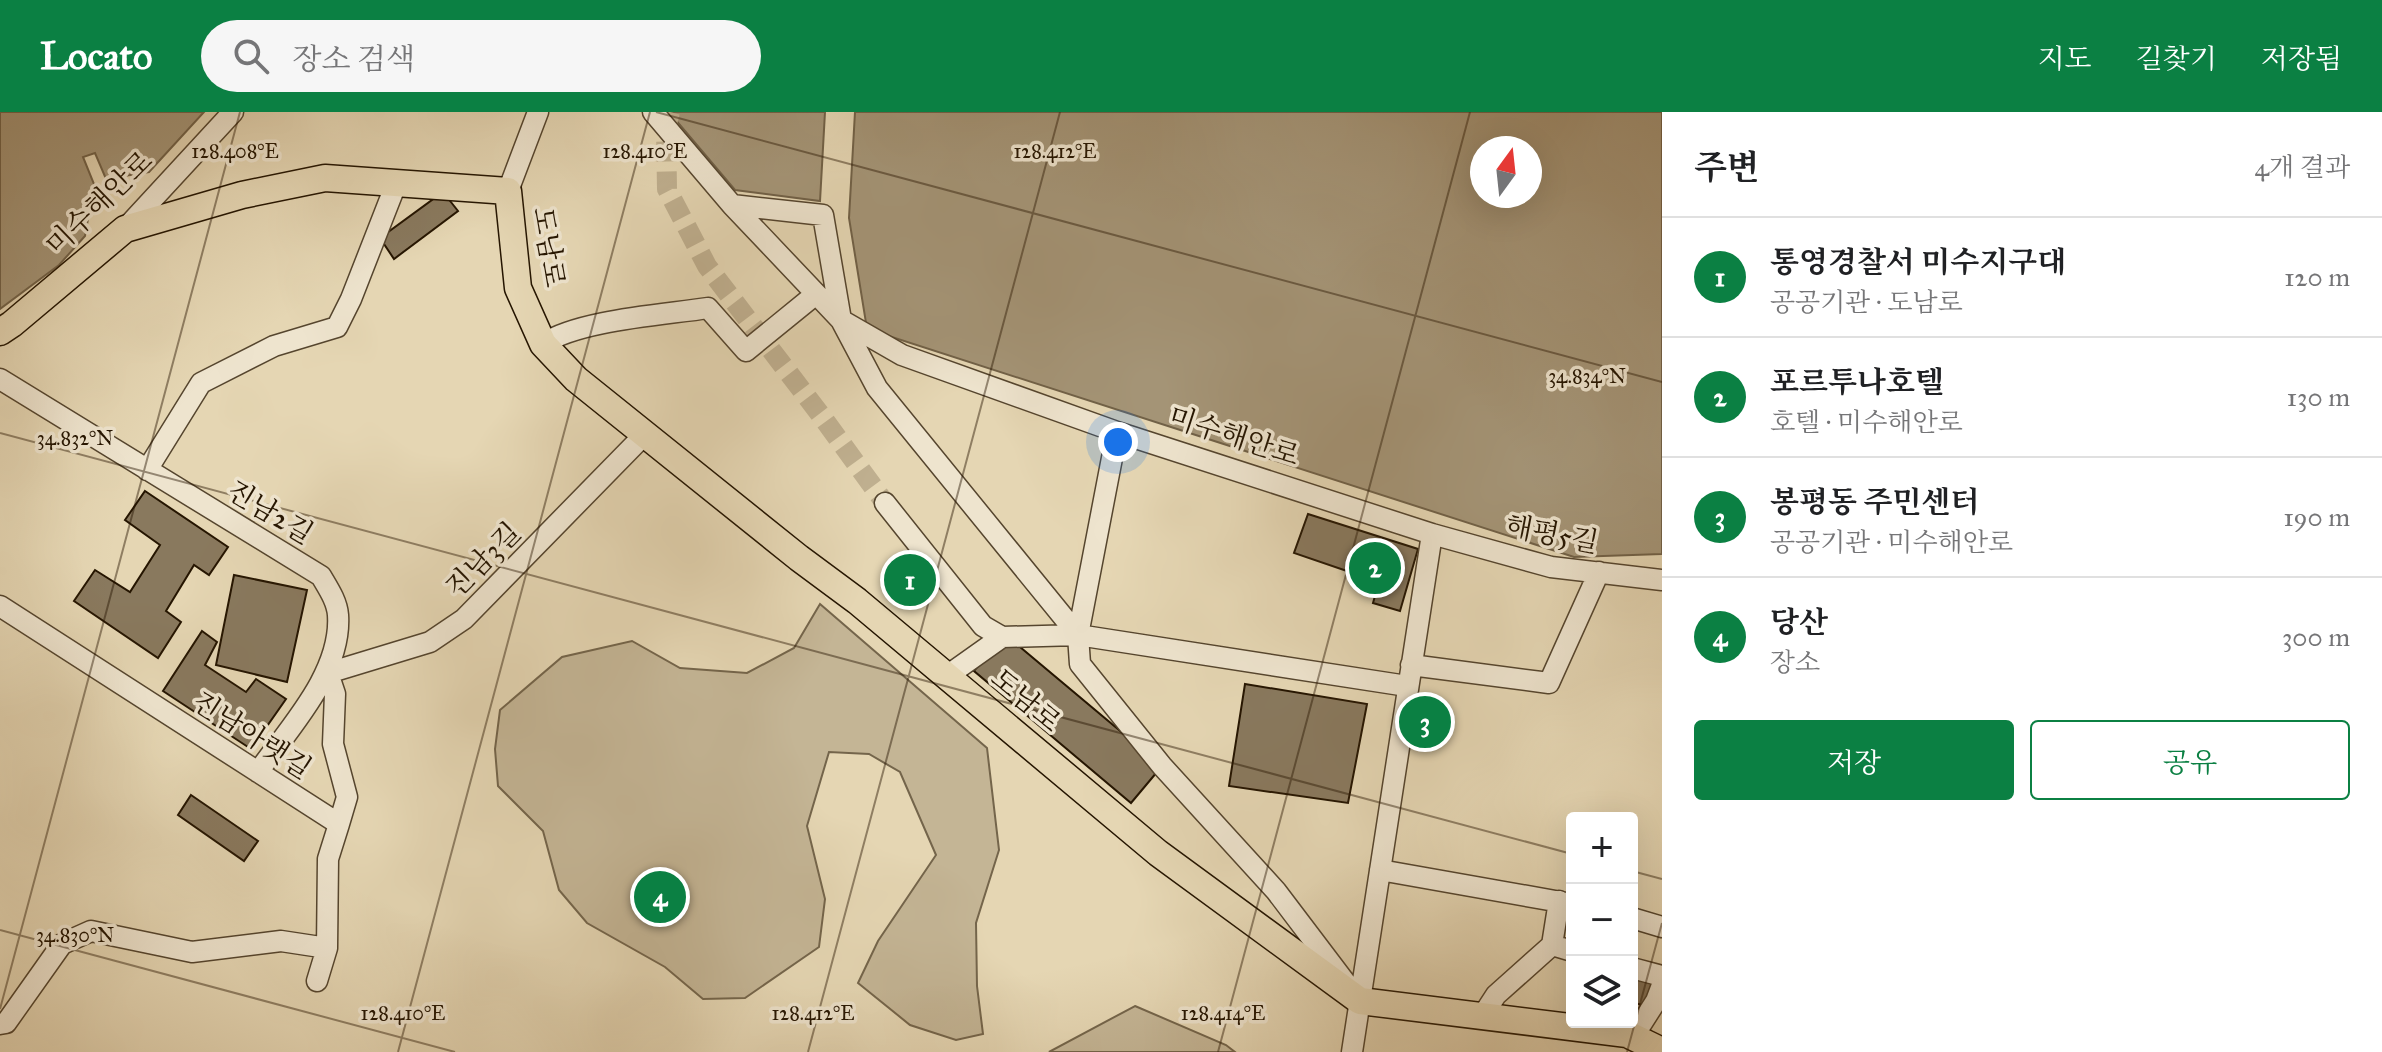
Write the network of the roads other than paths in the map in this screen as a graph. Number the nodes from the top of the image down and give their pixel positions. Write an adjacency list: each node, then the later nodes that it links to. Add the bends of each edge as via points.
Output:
1 (233, 112): 7 (street, 미수해안로)
2 (538, 112): 5 (street)
3 (653, 112): 6 (street, 미수해안로)
4 (396, 184): 5 (main road); 7 (main road, via 325,178 242,195); 15 (street, via 337,327 274,346 201,383)
5 (508, 191): 11 (main road, 도남로, via 518,288)
6 (732, 205): 8 (street, 미수해안로); 9 (street, via 823,215)
7 (125, 229): 10 (main road, 미수해안로)
8 (816, 294): 9 (street, 미수해안로); 11 (street, via 746,351 708,308 579,328)
9 (841, 320): 13 (street, 미수해안로, via 902,355); 21 (street, via 877,388)
10 (0, 332)
11 (543, 344): 14 (main road, 도남로, via 576,379)
12 (0, 379): 15 (street, 진남2길)
13 (1117, 432): 17 (street, 미수해안로); 21 (street)
14 (645, 434): 24 (street, 진남3길, via 464,619 430,642); 25 (main road, 도남로)
15 (147, 470): 24 (street, 진남2길, via 321,576 338,615)
16 (885, 503): 22 (street, via 983,626)
17 (1432, 534): 18 (street, 해평5길, via 1551,567); 23 (street)
18 (1599, 572): 19 (street, 해평5길); 23 (street, via 1549,683)
19 (1661, 578)
20 (0, 606): 27 (street, 진남아랫길)
21 (1078, 635): 22 (street); 26 (street); 39 (street, via 1080,664 1162,766 1276,891)
22 (1002, 637): 25 (street)
23 (1411, 665): 26 (street)
24 (328, 673): 27 (street, 진남2길); 28 (street, via 335,694 333,744 347,797)
25 (947, 676): 39 (main road, 도남로, via 1158,853)
26 (1407, 686): 29 (street)
27 (258, 772): 28 (street, 진남아랫길)
28 (339, 824): 33 (street, via 328,859)
29 (1380, 870): 30 (street); 39 (street)
30 (1566, 903): 34 (street)
31 (1638, 920): 32 (street)
32 (1662, 927)
33 (327, 948): 37 (street); 41 (street, via 281,941 192,952 91,931 62,944 6,1023)
34 (1562, 948): 40 (street, via 1496,995)
35 (1638, 970): 36 (street)
36 (1662, 976)
37 (317, 981)
38 (1662, 985): 42 (street)
39 (1360, 1001): 40 (main road, 도남로); 44 (street)
40 (1481, 1018): 42 (main road, 도남로)
41 (0, 1024)
42 (1633, 1037): 43 (main road, 도남로)
43 (1662, 1051)
44 (1352, 1052)

